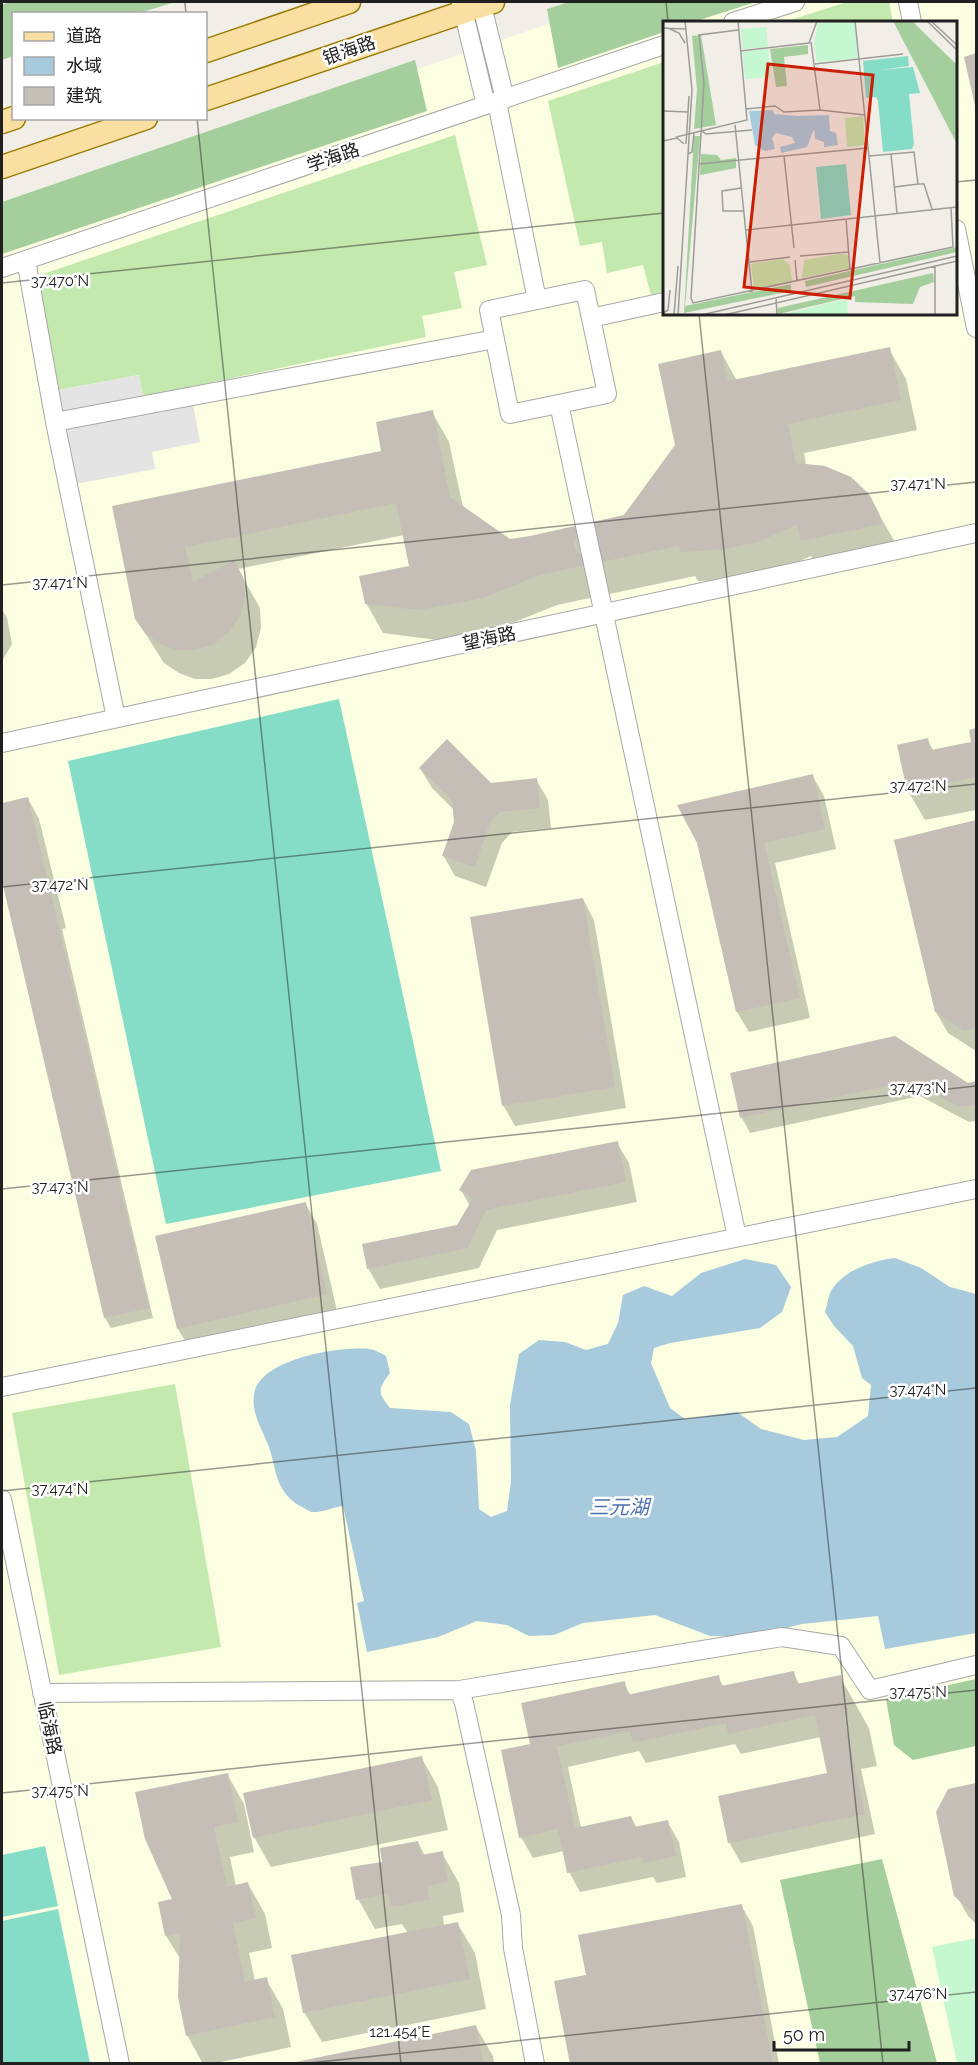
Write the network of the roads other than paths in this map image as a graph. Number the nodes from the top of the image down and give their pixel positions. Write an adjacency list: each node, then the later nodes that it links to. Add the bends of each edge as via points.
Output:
1 (349, 2): 8 (main road)
2 (795, 2): 5 (street)
3 (908, 2): 6 (street)
4 (476, 4): 9 (main road, 银海路); 10 (street)
5 (736, 21)
6 (912, 21)
7 (663, 45): 10 (street, 学海路)
8 (207, 51)
9 (207, 99)
10 (496, 102): 14 (street, 学海路); 16 (street)
11 (140, 120): 12 (main road)
12 (2, 167)
13 (957, 238): 19 (street)
14 (26, 260): 15 (street, 学海路); 22 (street)
15 (2, 268)
16 (537, 300): 18 (street, via 585,290); 20 (street, via 489,310)
17 (663, 302): 18 (street)
18 (591, 318): 21 (street, via 607,394)
19 (976, 328)
20 (495, 339): 21 (street, via 510,414); 22 (street)
21 (559, 404): 24 (street)
22 (55, 422): 25 (street)
23 (976, 533): 24 (street, 望海路)
24 (602, 614): 25 (street, 望海路); 28 (street)
25 (116, 718): 26 (street, 望海路)
26 (2, 743)
27 (976, 1189): 28 (street)
28 (737, 1238): 29 (street)
29 (2, 1387)
30 (2, 1498): 33 (street, 临海路)
31 (976, 1665): 32 (street, via 870,1690 841,1646 782,1637)
32 (459, 1690): 33 (street); 35 (street, via 511,1915 513,1948)
33 (42, 1693): 34 (street, 临海路)
34 (120, 2064)
35 (535, 2064)

